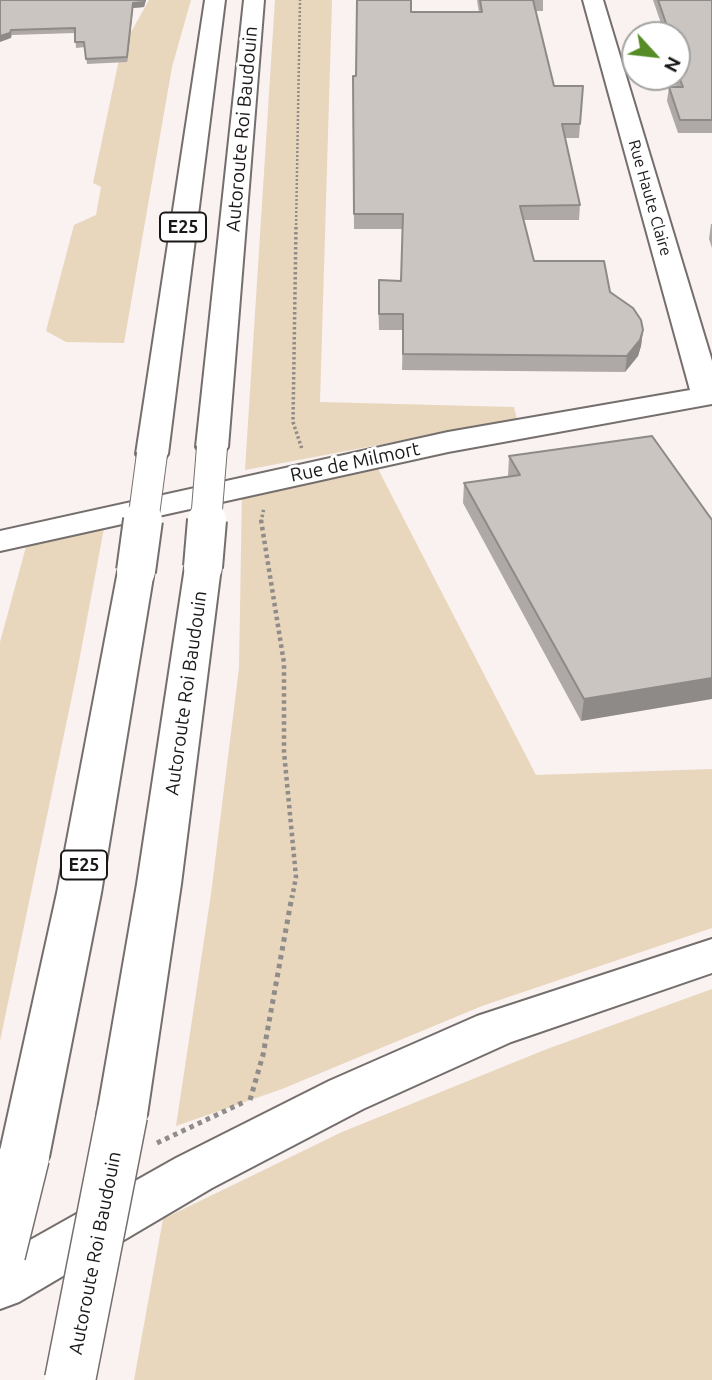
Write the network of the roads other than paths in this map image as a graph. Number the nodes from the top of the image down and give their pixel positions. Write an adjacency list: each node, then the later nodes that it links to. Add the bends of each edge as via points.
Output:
1 (215, 0): 7 (main road, Autoroute Roi Baudouin / E25, bridge, via 136,572 79,893)
2 (254, 0): 9 (main road, Autoroute Roi Baudouin / E25, bridge, via 203,567 122,1115)
3 (593, 0): 4 (main road, Rue Haute Claire)
4 (710, 395): 5 (main road, Rue de Milmort, via 309,471)
5 (0, 541)
6 (712, 956): 8 (main road, via 494,1029 346,1095 194,1172)
7 (0, 1254)
8 (0, 1285)
9 (70, 1380)

